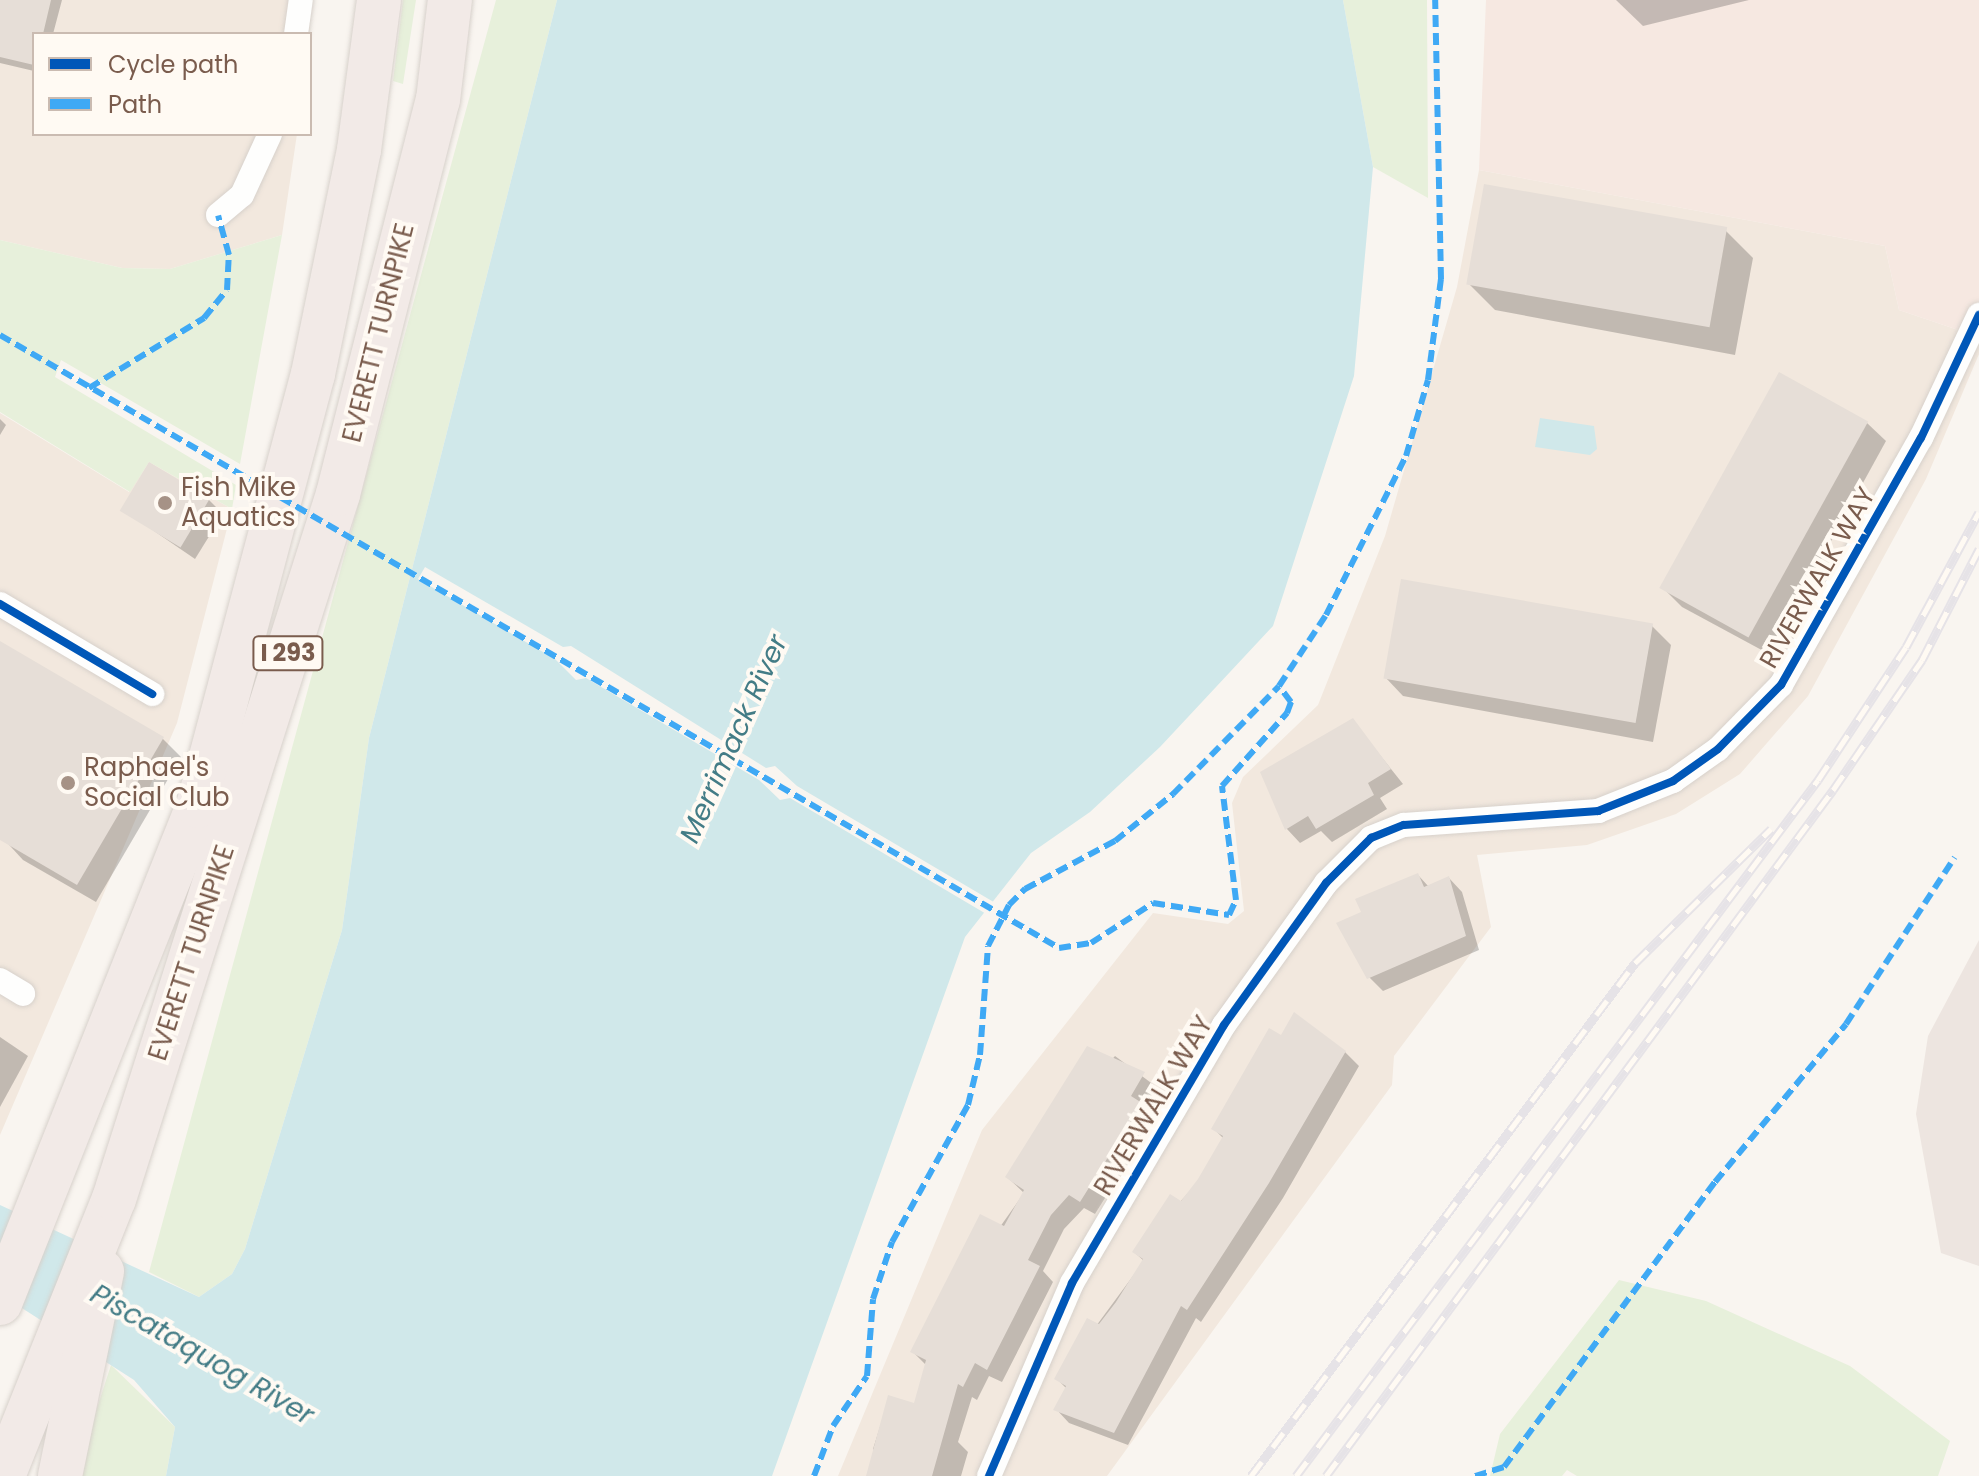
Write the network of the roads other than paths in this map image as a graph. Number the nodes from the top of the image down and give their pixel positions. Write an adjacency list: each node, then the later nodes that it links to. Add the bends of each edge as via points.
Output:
1 (301, 0): 6 (street)
2 (365, 0): 9 (highway)
3 (379, 0): 9 (highway, EVERETT TURNPIKE / I 293)
4 (450, 0): 7 (highway, EVERETT TURNPIKE / I 293)
5 (462, 0): 7 (highway)
6 (296, 32)
7 (438, 100): 16 (highway, EVERETT TURNPIKE / I 293, via 338,494)
8 (269, 136): 10 (street, via 242,195)
9 (359, 150): 17 (highway, EVERETT TURNPIKE / I 293, via 275,534 198,806)
10 (218, 215)
11 (1979, 315): 20 (street, RIVERWALK WAY, via 1921,438 1781,685 1718,749 1673,781 1598,811 1404,825 1371,838 1326,883 1224,1025 1072,1283)
12 (0, 604): 13 (street)
13 (152, 694)
14 (0, 980): 15 (street)
15 (23, 994)
16 (114, 1199): 18 (highway, EVERETT TURNPIKE / I 293); 19 (highway, via 81,1398)
17 (0, 1303)
18 (3, 1476)
19 (60, 1476)
20 (989, 1476)

